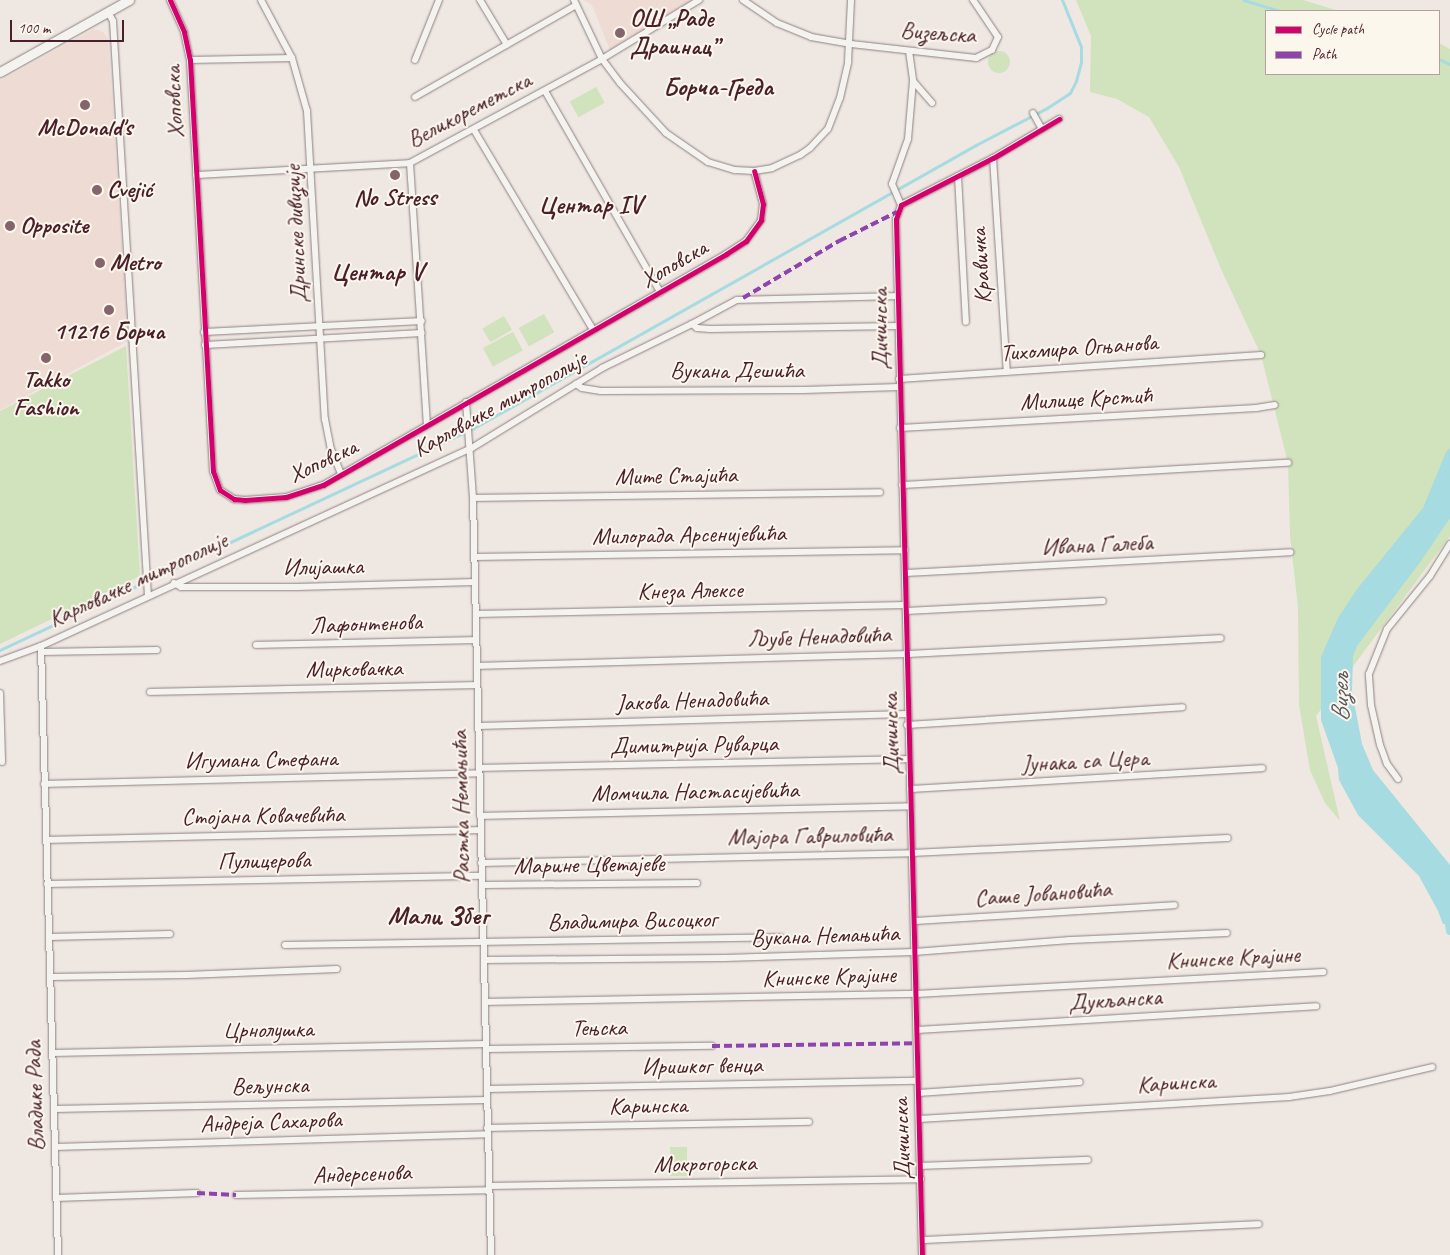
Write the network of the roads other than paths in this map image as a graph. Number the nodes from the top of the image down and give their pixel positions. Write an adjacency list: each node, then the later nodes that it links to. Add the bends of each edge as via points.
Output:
1 (129, 0): 11 (street)
2 (170, 0): 17 (street, Хоповска, via 184,32)
3 (260, 0): 15 (street, Дринске дивизије)
4 (438, 0): 18 (street)
5 (480, 0): 13 (street)
6 (699, 0): 16 (street, Великореметска)
7 (743, 0): 12 (street, Визељска, via 759,13 793,31)
8 (851, 0): 12 (street)
9 (972, 0): 14 (street, Визељска, via 998,37 988,54 976,58)
10 (575, 2): 13 (street); 16 (street)
11 (108, 12): 19 (street); 69 (street, via 113,21)
12 (851, 44): 14 (street, Визељска); 31 (street, via 840,98 828,129 800,155 772,168)
13 (507, 45): 22 (street)
14 (910, 51): 20 (street)
15 (292, 58): 17 (street); 30 (street, Дринске дивизије, via 305,103)
16 (602, 59): 21 (street, Великореметска); 31 (street, via 639,105 687,149 708,162 735,170)
17 (190, 60): 32 (street, Хоповска)
18 (414, 60)
19 (0, 72)
20 (912, 81): 23 (street); 34 (street, via 908,139 892,188)
21 (545, 91): 27 (street, Великореметска); 35 (street)
22 (415, 98)
23 (932, 103)
24 (1033, 113): 26 (street)
25 (1059, 119): 26 (street)
26 (1042, 129): 28 (street)
27 (474, 130): 29 (street, Великореметска); 42 (street)
28 (993, 158): 33 (street); 48 (street, Кравичка)
29 (410, 163): 30 (street, Великореметска); 37 (street)
30 (311, 169): 32 (street, Великореметска); 40 (street, Дринске дивизије)
31 (754, 171): 35 (street, Хоповска, via 763,204 756,230 741,244)
32 (196, 174): 43 (street, Хоповска)
33 (958, 176): 34 (street); 38 (street)
34 (901, 205): 36 (street, Дичинска, via 897,212)
35 (660, 292): 42 (street, Хоповска)
36 (897, 296): 39 (street, Карловачке митрополије, via 743,298); 41 (street, Дичинска)
37 (422, 321): 40 (street); 44 (street)
38 (966, 322)
39 (692, 324): 41 (street, via 697,328 710,329); 50 (street, Карловачке митрополије)
40 (320, 326): 43 (street); 45 (street, Дринске дивизије)
41 (898, 326): 49 (street, Дичинска)
42 (593, 330): 52 (street, Хоповска)
43 (204, 332): 46 (street, Хоповска)
44 (422, 333): 45 (street); 54 (street)
45 (320, 338): 46 (street); 58 (street, Дринске дивизије, via 327,434)
46 (205, 345): 58 (street, Хоповска, via 212,471 220,490 234,499 268,500 303,493)
47 (1261, 355): 48 (street, Тихомира Огњанова)
48 (1007, 372): 49 (street, Тихомира Огњанова)
49 (899, 379): 51 (street, Дичинска)
50 (576, 384): 51 (street, Вукана Дешића, via 601,390); 56 (street, Карловачке митрополије)
51 (899, 387): 55 (street, Дичинска)
52 (466, 402): 54 (street, Хоповска); 56 (street, Растка Немањића)
53 (1275, 405): 55 (street, Милице Крстић)
54 (427, 424): 58 (street, Хоповска)
55 (900, 428): 59 (street, Дичинска)
56 (470, 449): 61 (street, Растка Немањића); 68 (street, Карловачке митрополије)
57 (1288, 463): 59 (street)
58 (341, 474)
59 (902, 485): 63 (street, Дичинска)
60 (880, 492): 61 (street, Мите Стајића)
61 (473, 498): 65 (street, Растка Немањића)
62 (1450, 544): 92 (street, via 1430,576 1387,629 1369,674 1368,689 1380,745 1387,764)
63 (905, 550): 65 (street, Милорада Арсенијевића); 66 (street, Дичинска)
64 (1290, 552): 66 (street, Ивана Галеба)
65 (474, 557): 67 (street, Растка Немањића)
66 (906, 573): 71 (street, Дичинска)
67 (475, 582): 68 (street, Илијашка, via 296,587 179,587); 72 (street, Растка Немањића)
68 (174, 583): 69 (street, Карловачке митрополије)
69 (148, 596): 76 (street, Карловачке митрополије)
70 (1103, 602): 71 (street)
71 (906, 608): 72 (street, Кнеза Алексе); 78 (street, Дичинска)
72 (476, 614): 74 (street, Растка Немањића)
73 (1221, 638): 78 (street, Љубе Ненадовића)
74 (476, 640): 75 (street, Лафонтенова); 80 (street, Растка Немањића)
75 (256, 645)
76 (41, 649): 77 (street); 79 (street, Карловачке митрополије); 93 (street, Владике Рада)
77 (156, 650)
78 (906, 654): 80 (street, Љубе Ненадовића); 85 (street, Дичинска)
79 (0, 661)
80 (477, 666): 81 (street, Растка Немањића)
81 (477, 685): 82 (street, Мирковачка); 87 (street, Растка Немањића)
82 (150, 692)
83 (0, 693): 89 (street)
84 (1182, 707): 86 (street)
85 (907, 714): 86 (street, Дичинска); 87 (street, Јакова Ненадовића)
86 (908, 725): 88 (street, Дичинска)
87 (478, 726): 91 (street, Растка Немањића)
88 (909, 759): 91 (street, Димитрија Руварца); 94 (street, Дичинска)
89 (2, 762)
90 (1262, 768): 94 (street, Јунака са Цера)
91 (479, 771): 93 (street, Игумана Стефана); 96 (street, Растка Немањића)
92 (1398, 779)
93 (44, 784): 99 (street, Владике Рада)
94 (910, 789): 95 (street, Дичинска)
95 (911, 806): 96 (street, Момчила Настасијевића); 100 (street, Дичинска)
96 (480, 816): 97 (street, Растка Немањића)
97 (481, 830): 99 (street, Стојана Ковачевића); 101 (street, Растка Немањића)
98 (1228, 838): 100 (street, Мајора Гавриловића)
99 (46, 840): 104 (street, Владике Рада)
100 (912, 853): 101 (street, Мајора Гавриловића); 107 (street, Дичинска)
101 (481, 863): 102 (street, Растка Немањића)
102 (482, 876): 104 (street, Пулицерова); 105 (street, Растка Немањића)
103 (697, 883): 105 (street, Марине Цветајеве)
104 (47, 884): 111 (street, Владике Рада)
105 (482, 885): 112 (street, Растка Немањића)
106 (1175, 905): 107 (street, Саше Јовановића)
107 (914, 921): 114 (street, Дичинска)
108 (1227, 933): 114 (street, Вукана Немањића)
109 (170, 934): 111 (street)
110 (781, 936): 112 (street, Владимира Висоцког)
111 (49, 937): 118 (street, Владике Рада)
112 (483, 942): 113 (street, Владимира Висоцког); 115 (street, Растка Немањића)
113 (284, 945)
114 (914, 952): 115 (street, Вукана Немањића); 119 (street, Дичинска)
115 (484, 960): 120 (street, Растка Немањића)
116 (336, 969): 118 (street)
117 (1323, 972): 119 (street, Книнске Крајине)
118 (50, 977): 125 (street, Владике Рада)
119 (916, 994): 120 (street, Книнске Крајине); 122 (street, Дичинска)
120 (485, 1002): 123 (street, Растка Немањића)
121 (1316, 1006): 122 (street, Дукљанска)
122 (917, 1030): 127 (street, Дичинска)
123 (486, 1046): 124 (street, Тењска); 125 (street, Црнолушка); 129 (street, Растка Немањића)
124 (712, 1046)
125 (52, 1053): 132 (street, Владике Рада)
126 (1432, 1067): 133 (street, Каринска, via 1330,1091 1290,1096)
127 (917, 1081): 129 (street, Иришког венца); 130 (street, Дичинска)
128 (1080, 1082): 130 (street)
129 (487, 1089): 131 (street, Растка Немањића)
130 (918, 1094): 133 (street, Дичинска)
131 (487, 1100): 132 (street, Вељунска); 135 (street, Растка Немањића)
132 (54, 1109): 136 (street, Владике Рада)
133 (919, 1120): 138 (street, Дичинска)
134 (810, 1122): 135 (street, Каринска)
135 (488, 1131): 136 (street, Андреја Сахарова); 140 (street, Растка Немањића)
136 (55, 1147): 143 (street, Владике Рада)
137 (1088, 1160): 138 (street)
138 (921, 1166): 139 (street, Дичинска)
139 (921, 1179): 140 (street, Мокрогорска); 145 (street, Дичинска)
140 (489, 1188): 142 (street, Андерсенова); 147 (street, Растка Немањића)
141 (197, 1193): 143 (street)
142 (236, 1195)
143 (56, 1198): 146 (street, Владике Рада)
144 (1259, 1224): 145 (street)
145 (922, 1240): 148 (street, Дичинска)
146 (58, 1255)
147 (491, 1255)
148 (922, 1255)

